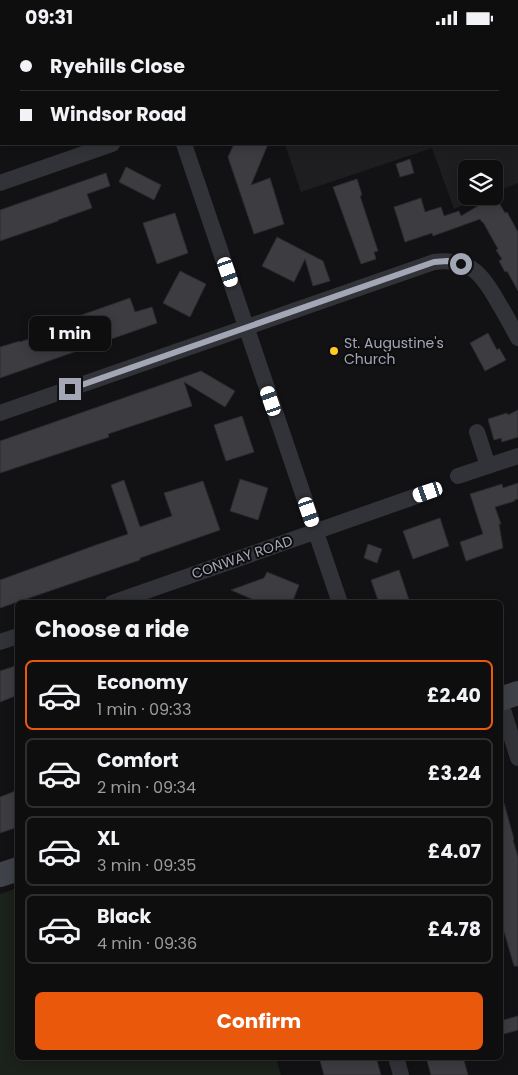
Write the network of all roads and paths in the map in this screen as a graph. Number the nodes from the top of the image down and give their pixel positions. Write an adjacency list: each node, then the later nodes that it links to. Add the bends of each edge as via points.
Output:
1 (109, 145): 3 (street)
2 (184, 145): 4 (street)
3 (0, 183)
4 (246, 327): 5 (street, via 434,262 447,261 472,269 482,277); 6 (street); 12 (street)
5 (518, 338)
6 (0, 413)
7 (477, 432): 9 (street)
8 (518, 456): 9 (street)
9 (488, 466): 10 (street)
10 (458, 476)
11 (428, 492): 12 (street, CONWAY ROAD)
12 (315, 531): 13 (street, CONWAY ROAD); 14 (street)
13 (120, 600)
14 (339, 600)
15 (15, 637): 16 (street)
16 (0, 642)
17 (518, 693): 18 (main road)
18 (503, 699)
19 (503, 710): 20 (street)
20 (518, 758)
21 (15, 870): 22 (main road)
22 (0, 875)
23 (397, 1060): 24 (street)
24 (401, 1075)

